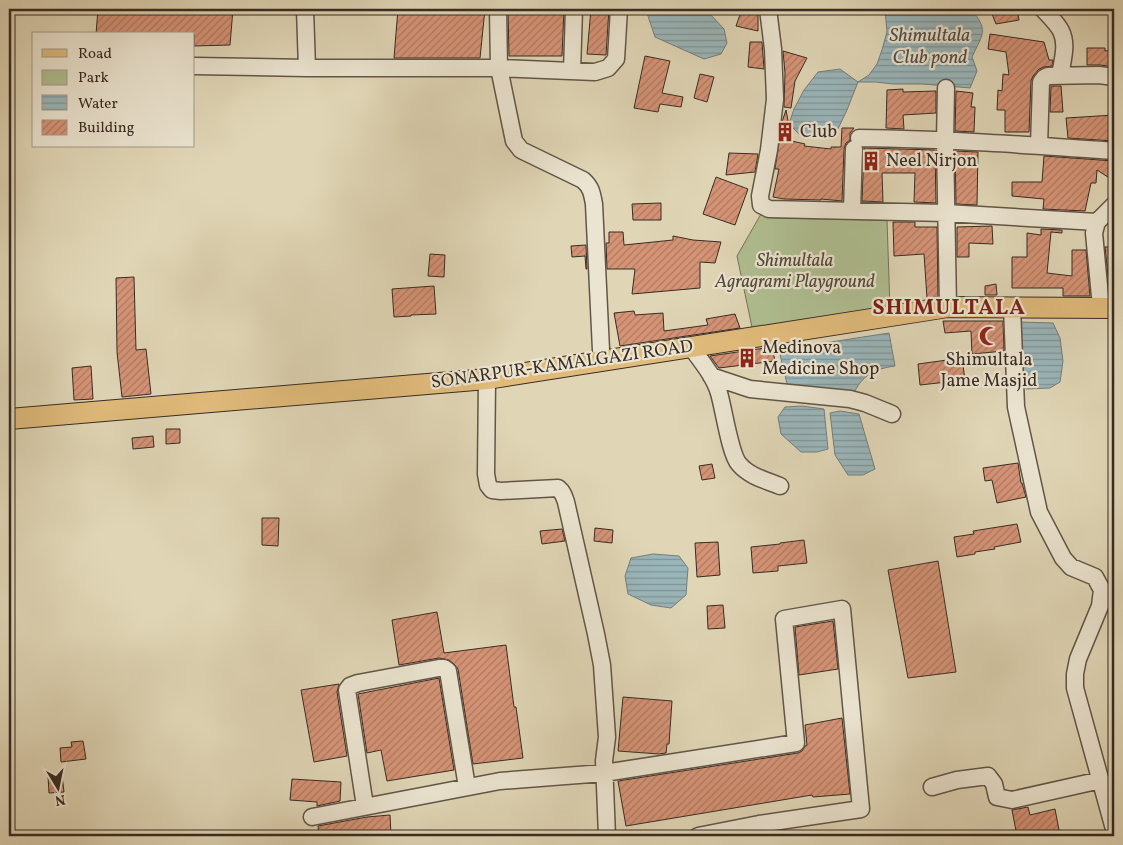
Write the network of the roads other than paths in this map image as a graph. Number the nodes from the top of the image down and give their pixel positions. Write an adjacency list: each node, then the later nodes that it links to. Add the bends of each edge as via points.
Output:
1 (305, 9): 8 (street)
2 (498, 9): 9 (street)
3 (574, 9): 10 (street)
4 (619, 9): 10 (street, via 616,58 608,68 595,72)
5 (768, 9): 18 (street, via 775,99 761,205 769,209)
6 (1043, 9): 11 (street, via 1064,39)
7 (195, 66): 8 (street)
8 (307, 68): 9 (street)
9 (499, 68): 10 (street); 25 (street, via 514,141 521,150 583,180 592,192)
10 (572, 71)
11 (1060, 76): 12 (street); 15 (street, via 1048,76 1041,82)
12 (1114, 77)
13 (946, 88): 14 (street)
14 (945, 141): 15 (street); 18 (street, via 918,139 856,144); 19 (street)
15 (1039, 146): 16 (street)
16 (1114, 151)
17 (1114, 205): 20 (street)
18 (852, 211): 19 (street)
19 (946, 213): 20 (street); 22 (street)
20 (1097, 222): 23 (street, via 1094,233)
21 (1012, 306): 22 (main road, SONARPUR-KAMALGAZI ROAD); 23 (main road, SONARPUR-KAMALGAZI ROAD); 32 (street, via 1016,407 1039,512 1063,558 1071,567 1095,577 1102,590 1100,606 1075,674 1075,688)
22 (948, 307): 24 (main road, SONARPUR-KAMALGAZI ROAD)
23 (1108, 308)
24 (691, 347): 25 (main road, SONARPUR-KAMALGAZI ROAD); 26 (street)
25 (603, 361): 27 (main road, SONARPUR-KAMALGAZI ROAD)
26 (711, 376): 28 (street, via 750,389 850,398); 30 (street, via 725,413 737,462 748,473)
27 (487, 380): 29 (main road, SONARPUR-KAMALGAZI ROAD); 31 (street, via 488,485 492,490 501,491 558,488 566,502 602,665 607,736)
28 (892, 414)
29 (9, 419)
30 (780, 486)
31 (604, 773): 33 (street, via 500,781); 38 (street); 39 (street, via 796,743 784,619 842,609 861,809)
32 (1101, 780): 34 (street, via 1012,800 997,797 988,776); 37 (street)
33 (466, 787): 35 (street); 35 (street, via 448,671 439,668 367,681 354,684 347,690)
34 (932, 787)
35 (365, 806): 36 (street)
36 (312, 817)
37 (1114, 829)
38 (607, 836)
39 (698, 836)

